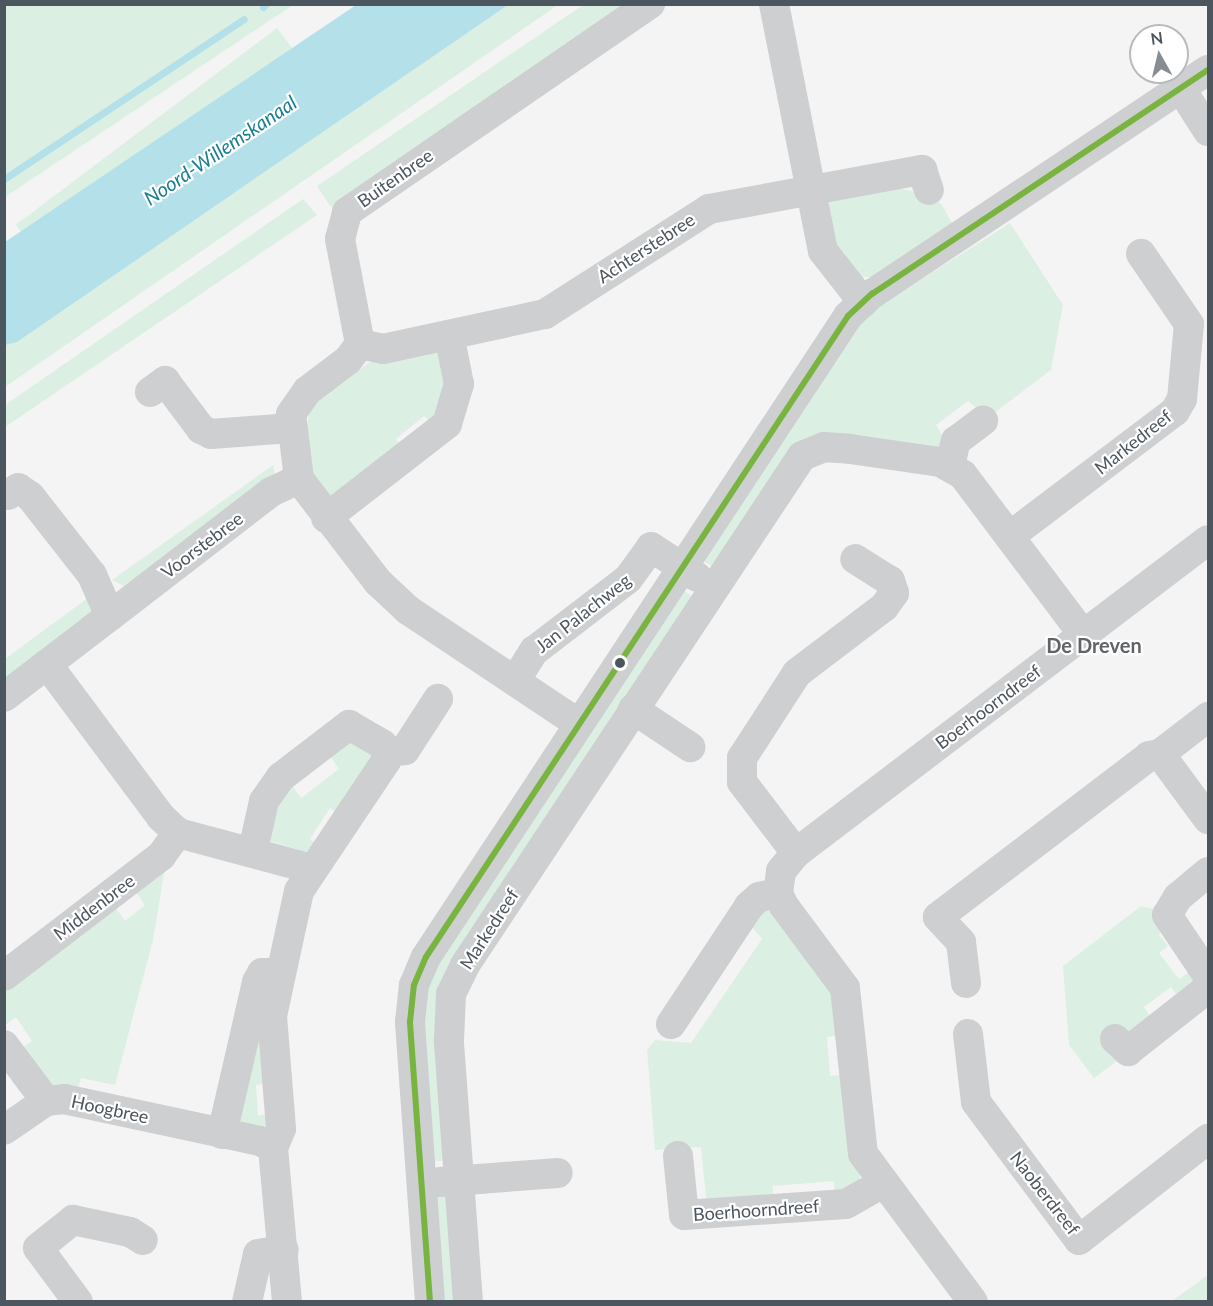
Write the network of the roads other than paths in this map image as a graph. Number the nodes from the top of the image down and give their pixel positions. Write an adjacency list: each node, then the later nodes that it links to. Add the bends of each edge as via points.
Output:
1 (650, 4): 11 (street, Buitenbree, via 347,212 340,239)
2 (774, 4): 7 (street)
3 (1209, 70): 4 (street)
4 (1180, 89): 5 (street); 9 (street)
5 (1209, 131)
6 (933, 175): 7 (street, Achterstebree)
7 (811, 191): 9 (street, via 823,251); 10 (street, Achterstebree, via 698,213 545,314)
8 (1141, 254): 19 (street, Markedreef, via 1189,324 1182,399 1175,411)
9 (863, 302): 22 (street, via 841,325)
10 (449, 335): 11 (street, Achterstebree, via 383,349); 18 (street, via 459,384 447,424)
11 (360, 344): 14 (street, via 348,360 297,403)
12 (150, 392): 14 (street, via 165,381 201,429 212,434)
13 (982, 421): 15 (street, via 956,441)
14 (291, 428): 16 (street)
15 (950, 466): 19 (street, via 963,475); 23 (street, Markedreef, via 850,449 810,450 795,463)
16 (299, 479): 18 (street); 24 (street, Voorstebree, via 272,492)
17 (8, 495): 24 (street, via 18,488 30,496 92,575)
18 (326, 518): 27 (street, via 378,582 408,610)
19 (1010, 536): 25 (street)
20 (1209, 540): 25 (street, Boerhoorndreef)
21 (855, 559): 39 (street, via 890,581 894,593 884,607 797,674 742,758 742,782)
22 (682, 566): 23 (street); 27 (street, Jan Palachweg, via 651,547 628,579 534,651); 32 (street)
23 (713, 587): 30 (street, Markedreef)
24 (110, 616): 26 (street, Voorstebree)
25 (1083, 634): 39 (street, Boerhoorndreef)
26 (47, 664): 28 (street, Voorstebree); 37 (street, via 161,817)
27 (515, 681): 32 (street)
28 (4, 697)
29 (438, 699): 34 (street, via 405,750)
30 (633, 709): 33 (street); 59 (street, Markedreef, via 465,965 451,994 449,1041)
31 (1209, 717): 35 (street)
32 (579, 724): 60 (street, via 418,971 410,1015)
33 (690, 747)
34 (387, 752): 38 (street, via 349,724 270,790); 40 (street)
35 (1160, 754): 36 (street); 45 (street, via 1149,756 938,917 961,942)
36 (1209, 819)
37 (178, 833): 38 (street); 43 (street, Middenbree, via 161,856)
38 (253, 850): 40 (street)
39 (796, 853): 42 (street, Boerhoorndreef, via 781,871)
40 (312, 869): 47 (street, via 299,891 279,973)
41 (1209, 872): 44 (street, via 1178,897 1167,915)
42 (778, 893): 48 (street, via 759,897 749,906); 61 (street, via 845,988 863,1154)
43 (4, 976)
44 (1209, 976)
45 (966, 983)
46 (1209, 988): 50 (street, via 1128,1051)
47 (261, 1015): 54 (street); 56 (street, via 281,1129)
48 (671, 1024)
49 (968, 1034): 55 (street, Naoberdreef, via 976,1102 1079,1240)
50 (1115, 1039)
51 (4, 1045): 52 (street)
52 (46, 1101): 53 (street, Hoogbree); 54 (street, Hoogbree, via 64,1099)
53 (4, 1130)
54 (222, 1134): 56 (street, Hoogbree, via 260,1141)
55 (1209, 1139)
56 (273, 1148): 63 (street)
57 (678, 1156): 61 (street, Boerhoorndreef, via 684,1215 846,1204)
58 (558, 1173): 59 (street)
59 (459, 1181): 60 (street); 68 (street, Markedreef)
60 (422, 1182): 67 (street)
61 (881, 1184): 69 (street)
62 (143, 1240): 64 (street, via 130,1232 74,1220 38,1248)
63 (284, 1250): 65 (street, via 258,1254); 66 (street)
64 (78, 1302)
65 (247, 1302)
66 (287, 1302)
67 (430, 1302)
68 (468, 1302)
69 (973, 1302)

